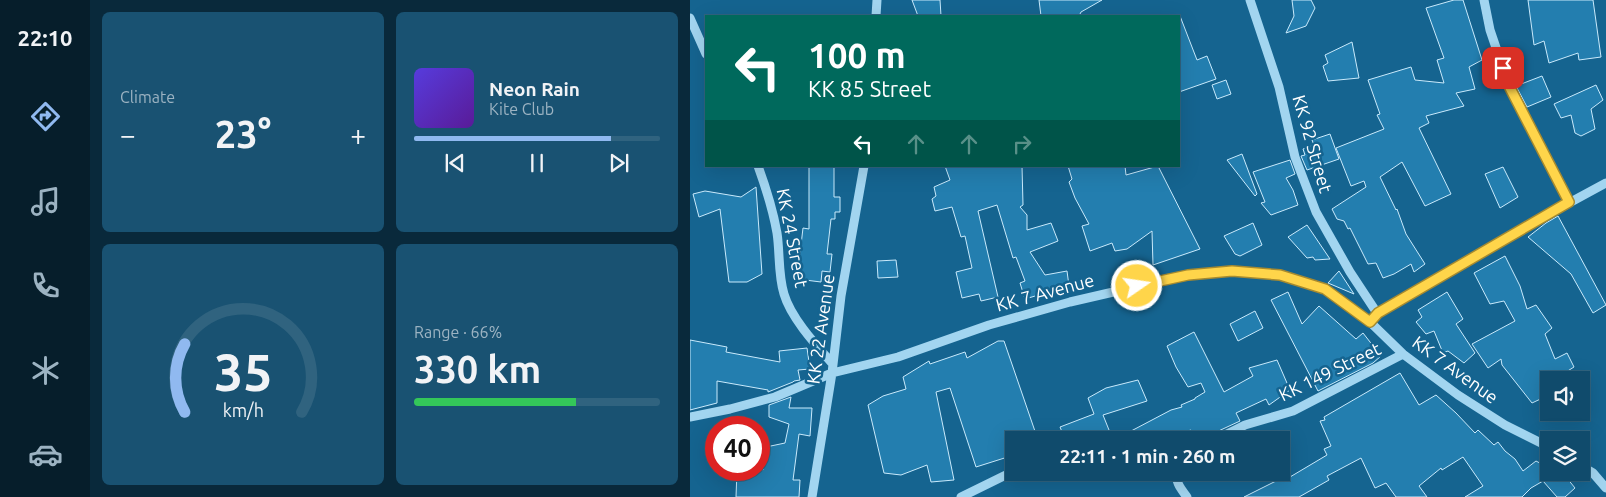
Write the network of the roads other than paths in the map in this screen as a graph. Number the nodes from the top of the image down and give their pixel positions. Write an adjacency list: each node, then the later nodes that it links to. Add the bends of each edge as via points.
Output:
1 (877, 0): 4 (street)
2 (1250, 0): 11 (street, KK 92 Street, via 1279,87 1295,157 1316,212)
3 (1484, 0): 10 (street, via 1490,30 1509,86)
4 (876, 15)
5 (690, 18): 6 (street)
6 (705, 52)
7 (758, 167): 14 (street, KK 24 Street, via 777,232 784,294 802,326)
8 (864, 167): 14 (street, KK 22 Avenue)
9 (1606, 183): 10 (street)
10 (1569, 202): 11 (street)
11 (1378, 313): 12 (street)
12 (1370, 322): 13 (street, KK 7 Avenue); 15 (street, KK 7 Avenue, via 1325,289 1280,275 1232,271 1188,275 1070,302 989,325 898,357)
13 (1403, 354): 17 (street, KK 149 Street, via 1293,411); 18 (street, KK 7 Avenue, via 1481,410)
14 (832, 363): 15 (street, KK 22 Avenue)
15 (832, 373): 16 (street, KK 7 Avenue, via 775,397); 23 (street, KK 22 Avenue)
16 (690, 417)
17 (1233, 431)
18 (1540, 442)
19 (1590, 471): 22 (street)
20 (1005, 475): 24 (street)
21 (1177, 481): 25 (street)
22 (1606, 488)
23 (812, 497)
24 (961, 497)
25 (1187, 497)

